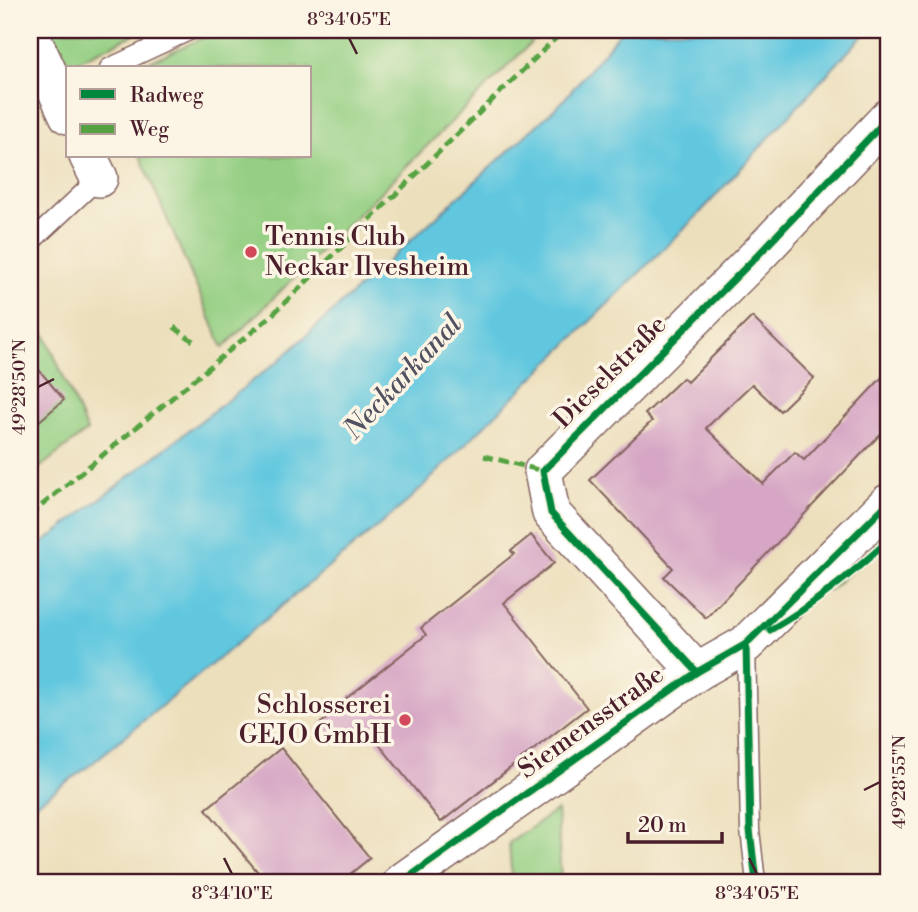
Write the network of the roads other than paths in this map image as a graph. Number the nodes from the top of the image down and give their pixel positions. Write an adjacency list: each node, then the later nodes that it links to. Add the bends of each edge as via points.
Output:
1 (191, 30): 3 (lane)
2 (30, 34): 4 (street)
3 (113, 66)
4 (65, 98)
5 (888, 118): 10 (street, Dieselstraße, via 543,471 551,513)
6 (93, 167): 7 (lane)
7 (34, 239)
8 (888, 503): 9 (street, Siemensstraße)
9 (746, 644): 10 (street, Siemensstraße); 12 (lane, via 750,830)
10 (697, 672): 11 (street, Siemensstraße)
11 (402, 882)
12 (756, 882)

